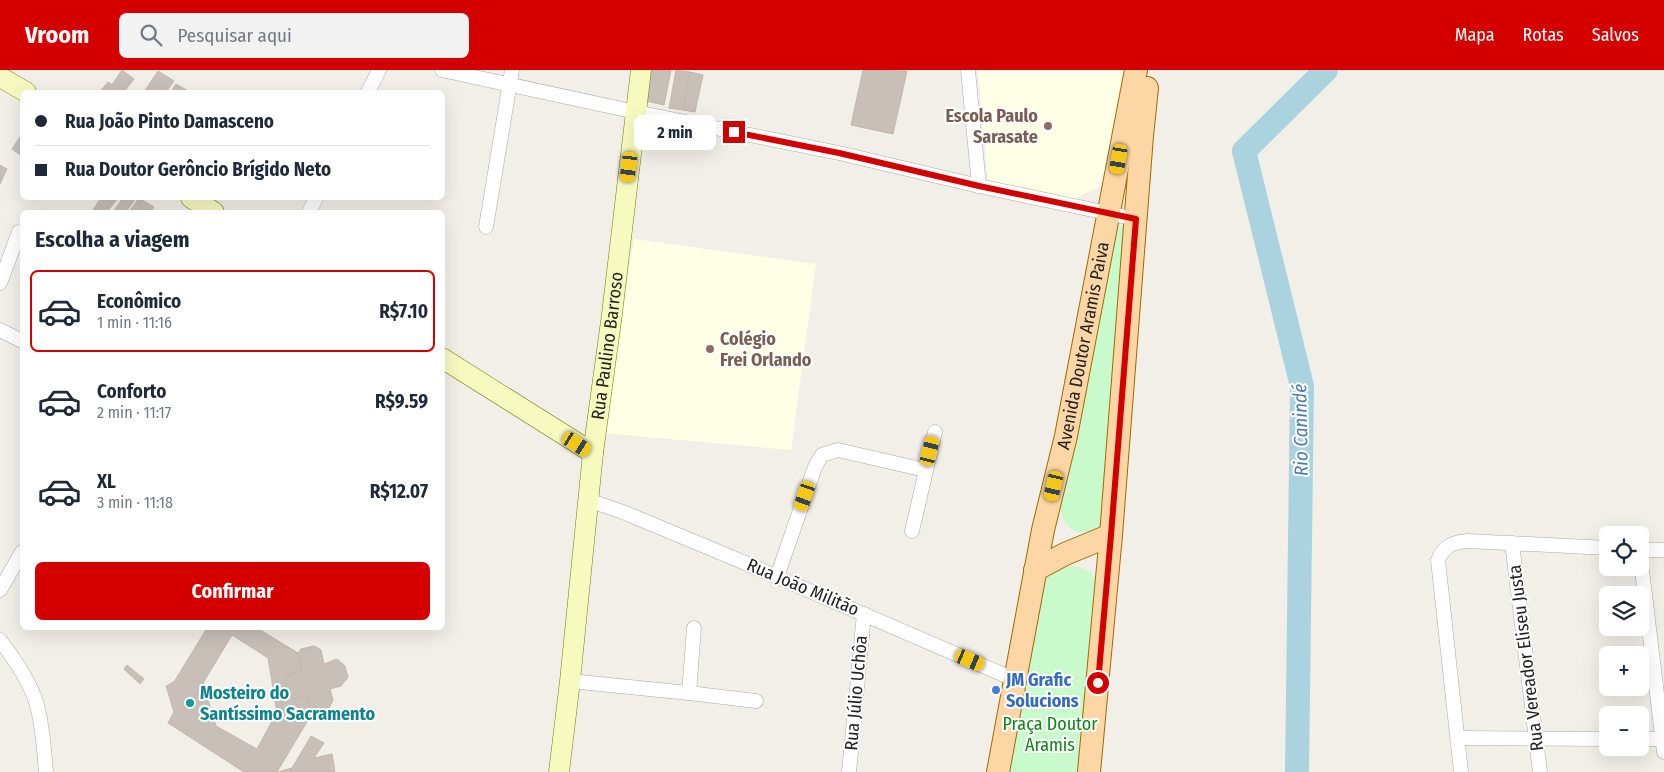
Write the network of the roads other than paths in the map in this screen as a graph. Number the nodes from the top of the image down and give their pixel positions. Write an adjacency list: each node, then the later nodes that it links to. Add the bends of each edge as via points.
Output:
1 (379, 70): 11 (street)
2 (442, 70): 9 (street)
3 (512, 70): 9 (street)
4 (640, 70): 12 (street, Rua Paulino Barroso)
5 (968, 70): 13 (street)
6 (1136, 70): 16 (main road, Avenida Doutor Aramis Paiva)
7 (1151, 70): 17 (main road, via 1145,99)
8 (0, 77): 10 (street)
9 (509, 85): 12 (street); 18 (street)
10 (23, 90)
11 (369, 90)
12 (636, 112): 13 (street, via 839,153); 25 (street, Rua Paulino Barroso)
13 (979, 186): 16 (street)
14 (194, 200): 15 (street)
15 (211, 210)
16 (1110, 213): 17 (street); 35 (main road, Avenida Doutor Aramis Paiva, via 1066,436)
17 (1136, 219): 29 (main road)
18 (486, 227)
19 (19, 232): 20 (street)
20 (0, 283)
21 (0, 330): 22 (street)
22 (20, 340)
23 (445, 360): 25 (street)
24 (935, 432): 26 (street)
25 (592, 453): 27 (street, Rua Paulino Barroso)
26 (925, 470): 28 (street); 37 (street, via 838,450 822,455)
27 (588, 500): 37 (street, Rua João Militão); 43 (street, Rua Paulino Barroso)
28 (912, 531)
29 (1111, 535): 35 (main road); 55 (main road)
30 (1512, 543): 31 (street); 46 (street, via 1454,542 1438,560); 47 (street, Rua Vereador Eliseu Justa)
31 (1599, 548)
32 (1649, 550): 33 (street)
33 (1664, 550)
34 (20, 555): 38 (street)
35 (1035, 570): 42 (main road, Avenida Doutor Aramis Paiva)
36 (1643, 576): 50 (street)
37 (777, 577): 39 (street, Rua João Militão)
38 (0, 590)
39 (864, 614): 42 (street, Rua João Militão); 53 (street, Rua Júlio Uchôa)
40 (694, 628): 44 (street)
41 (0, 640): 51 (street, via 34,697)
42 (1016, 680): 54 (main road, Avenida Doutor Aramis Paiva)
43 (570, 681): 44 (street); 52 (street, Rua Paulino Barroso)
44 (689, 693): 45 (street)
45 (756, 701)
46 (1458, 738): 47 (street); 56 (street)
47 (1535, 739): 48 (street); 57 (street, Rua Vereador Eliseu Justa)
48 (1599, 739)
49 (1649, 741): 50 (street)
50 (1663, 744)
51 (46, 772)
52 (559, 772)
53 (849, 772)
54 (998, 772)
55 (1089, 772)
56 (1461, 772)
57 (1540, 772)

